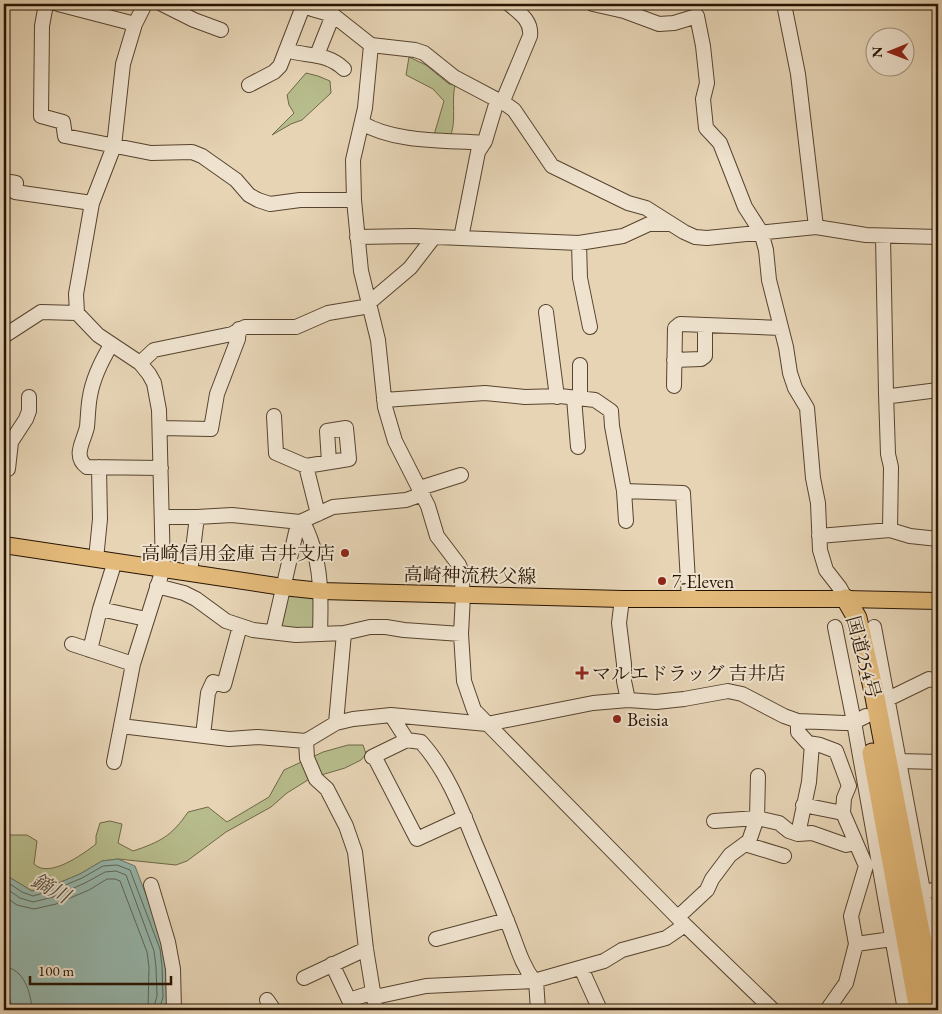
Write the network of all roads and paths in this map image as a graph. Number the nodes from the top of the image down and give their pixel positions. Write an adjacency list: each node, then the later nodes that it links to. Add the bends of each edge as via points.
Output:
1 (46, 4): 20 (street, via 42,26 41,116 63,122 65,136)
2 (58, 4): 10 (street)
3 (145, 4): 10 (street)
4 (162, 4): 11 (street)
5 (304, 4): 9 (street); 13 (street)
6 (510, 4): 17 (street, via 528,21 531,29)
7 (593, 4): 26 (street, via 659,24 697,16 708,83 703,99 706,128 720,143 745,207)
8 (784, 4): 25 (street, via 798,74)
9 (333, 15): 12 (street); 14 (street)
10 (135, 24): 20 (street, via 123,64)
11 (220, 30)
12 (371, 45): 17 (street, via 415,50 454,77); 18 (street)
13 (286, 50): 14 (street); 16 (street, via 274,72)
14 (317, 55): 15 (street, via 336,61)
15 (344, 68)
16 (248, 85)
17 (500, 102): 19 (street); 24 (street, via 514,110 552,166 646,208)
18 (362, 123): 19 (street, via 373,130 410,138); 22 (street, via 353,160)
19 (484, 142): 31 (street, via 476,160)
20 (114, 146): 22 (street, via 151,153 192,152 236,180 249,195 270,204 300,200); 23 (street)
21 (4, 181): 23 (street, via 16,184 15,192)
22 (354, 200): 28 (street)
23 (92, 203): 34 (street, via 76,294)
24 (670, 224): 26 (street, via 701,237); 32 (street, via 649,224 623,236)
25 (816, 227): 26 (street); 27 (street)
26 (761, 232): 38 (street)
27 (883, 236): 30 (street); 47 (street)
28 (357, 237): 29 (street); 33 (street)
29 (434, 237): 31 (street); 33 (street, via 410,268)
30 (938, 237)
31 (461, 238): 32 (street)
32 (578, 243): 37 (street, via 580,278)
33 (369, 304): 39 (street, via 355,310 320,315 296,327); 51 (street, via 378,340)
34 (78, 312): 40 (street, via 41,312); 41 (street, via 98,335)
35 (546, 312): 49 (street)
36 (706, 325): 38 (street); 42 (street, via 705,356 701,360); 42 (street, via 680,324 675,328)
37 (590, 328)
38 (781, 328): 69 (street, via 792,381 807,408)
39 (239, 329): 43 (street, via 232,334 154,350); 53 (street, via 238,340 217,394 211,428)
40 (4, 336)
41 (112, 345): 43 (street); 57 (street, via 92,384 86,430 79,451 82,463)
42 (674, 360): 45 (street)
43 (140, 363): 53 (street, via 154,383)
44 (580, 365): 50 (street)
45 (674, 386)
46 (938, 390): 47 (street, via 891,396)
47 (886, 393): 68 (street, via 891,467)
48 (29, 397): 59 (street, via 29,411 11,442)
49 (556, 397): 50 (street); 51 (street, via 485,393)
50 (577, 398): 54 (street); 62 (street, via 595,400 611,411)
51 (384, 400): 61 (street, via 395,441)
52 (274, 416): 56 (street, via 276,453)
53 (161, 428): 58 (street)
54 (578, 446)
55 (330, 462): 56 (street)
56 (306, 466): 63 (street)
57 (99, 467): 58 (street); 72 (street, via 100,519)
58 (161, 468): 64 (street)
59 (5, 471)
60 (462, 475): 61 (street)
61 (422, 491): 63 (street, via 406,500 342,505); 79 (street, via 437,536 459,565)
62 (624, 491): 66 (street); 82 (street, via 683,493)
63 (318, 514): 67 (street)
64 (162, 517): 65 (street); 74 (street)
65 (197, 517): 67 (street, via 232,515); 75 (street)
66 (626, 521)
67 (300, 522): 77 (street); 78 (street, via 312,542)
68 (890, 530): 69 (street); 70 (street)
69 (819, 536): 81 (street, via 826,570)
70 (938, 539)
71 (4, 545): 72 (main road, 高崎神流秩父線)
72 (96, 559): 73 (main road, 高崎神流秩父線)
73 (115, 561): 74 (main road, 高崎神流秩父線); 84 (street)
74 (163, 569): 75 (main road, 高崎神流秩父線); 76 (street)
75 (190, 573): 77 (main road, 高崎神流秩父線)
76 (157, 586): 85 (street); 86 (street, via 196,598 226,621)
77 (283, 587): 78 (main road, 高崎神流秩父線); 89 (street)
78 (321, 591): 79 (main road, 高崎神流秩父線); 90 (street)
79 (463, 595): 80 (main road, 高崎神流秩父線); 92 (street)
80 (622, 599): 82 (main road, 高崎神流秩父線); 97 (street, via 619,623)
81 (846, 599): 82 (main road, 高崎神流秩父線); 83 (main road, 高崎神流秩父線); 98 (highway, 国道254号, via 857,618); 100 (highway, 国道254号)
82 (689, 600)
83 (938, 601)
84 (100, 608): 85 (street); 94 (street)
85 (146, 620): 95 (street)
86 (240, 626): 89 (street); 105 (street, via 224,685 213,682 208,693)
87 (874, 626): 98 (street)
88 (835, 627): 100 (street)
89 (273, 632): 90 (street, via 296,635)
90 (320, 633): 91 (street)
91 (344, 633): 92 (street, via 386,626); 102 (street)
92 (461, 634): 103 (street, via 466,690 474,710)
93 (72, 644): 94 (street)
94 (90, 650): 95 (street)
95 (133, 664): 104 (street)
96 (938, 681): 98 (street, via 929,680)
97 (628, 700): 101 (street, via 684,700 728,692 742,694); 103 (street, via 593,703)
98 (884, 700): 109 (street); 125 (highway, 国道254号)
99 (391, 714): 102 (street); 103 (street); 106 (street)
100 (860, 719): 101 (street); 129 (street); 133 (highway, 国道254号)
101 (798, 721): 108 (street, via 798,732)
102 (336, 723): 107 (street)
103 (487, 724): 127 (street)
104 (121, 726): 105 (street); 110 (street)
105 (203, 735): 107 (street)
106 (407, 740): 115 (street, via 421,742 430,752); 115 (street, via 373,757 417,839)
107 (306, 741): 132 (street, via 307,758 316,779 327,789 355,852)
108 (812, 744): 113 (street, via 809,782); 114 (street, via 836,751 848,786)
109 (900, 761): 111 (street); 124 (street)
110 (114, 762)
111 (938, 762)
112 (758, 776): 116 (street)
113 (803, 805): 114 (street); 118 (street)
114 (843, 813): 119 (street)
115 (465, 817): 126 (street)
116 (757, 818): 117 (street); 118 (street, via 779,823); 120 (street, via 750,842)
117 (714, 821)
118 (798, 834): 119 (street, via 812,833 846,845)
119 (856, 843): 131 (street, via 866,866 851,916)
120 (745, 844): 121 (street); 127 (street, via 730,855)
121 (784, 856)
122 (151, 885): 140 (street, via 170,951)
123 (938, 889): 124 (street)
124 (924, 890): 125 (street); 128 (street)
125 (916, 914): 147 (highway, 国道254号)
126 (507, 920): 130 (street); 138 (street, via 524,966)
127 (682, 921): 135 (street, via 666,938 622,950); 143 (street)
128 (934, 932): 136 (street)
129 (891, 937): 131 (street); 133 (street); 145 (street)
130 (436, 939)
131 (856, 944): 144 (street, via 846,983)
132 (366, 948): 134 (street); 139 (street)
133 (909, 960): 146 (highway, 国道254号)
134 (332, 964): 137 (street); 139 (street, via 348,1000)
135 (581, 968): 138 (street); 142 (street)
136 (938, 971)
137 (304, 978)
138 (535, 980): 139 (street, via 426,986); 141 (street)
139 (375, 1000)
140 (174, 1010)
141 (538, 1010)
142 (600, 1010)
143 (773, 1010)
144 (827, 1010)
145 (905, 1010)
146 (919, 1010)
147 (937, 1010)

